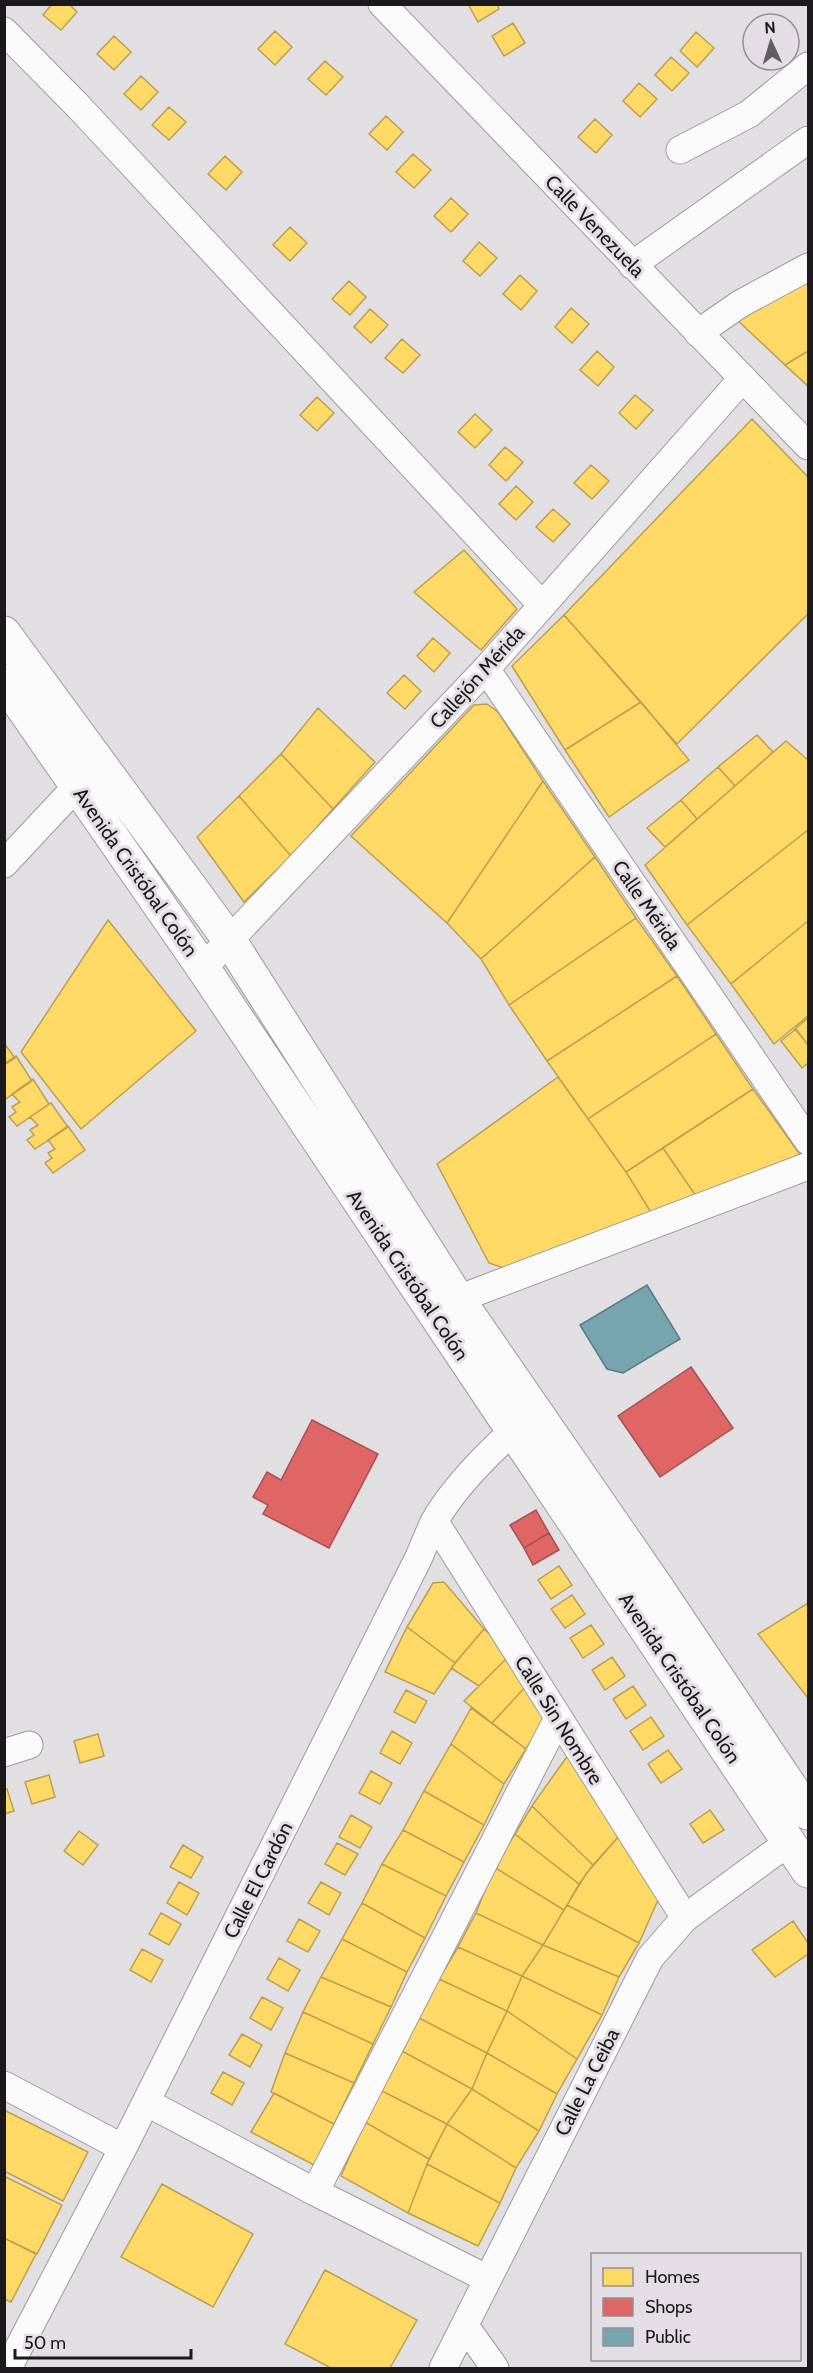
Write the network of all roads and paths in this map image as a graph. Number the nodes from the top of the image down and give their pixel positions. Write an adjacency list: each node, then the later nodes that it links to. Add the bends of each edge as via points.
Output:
1 (382, 4): 6 (street, Calle Venezuela)
2 (4, 31): 11 (street)
3 (808, 66): 5 (street, via 749,114)
4 (808, 140): 6 (street)
5 (680, 150)
6 (632, 265): 8 (street, Calle Venezuela)
7 (808, 267): 8 (street, via 740,303)
8 (698, 333): 9 (street, Calle Venezuela)
9 (742, 378): 10 (street, Calle Venezuela); 11 (street, Callejón Mérida)
10 (808, 446)
11 (542, 605): 13 (street, Callejón Mérida)
12 (4, 633): 17 (street, Avenida Cristóbal Colón)
13 (486, 669): 17 (street, Callejón Mérida); 19 (street, Calle Mérida)
14 (4, 681): 15 (street, Avenida Cristóbal Colón)
15 (76, 787): 16 (street); 18 (street, Avenida Cristóbal Colón)
16 (4, 864)
17 (230, 941): 18 (street, Callejón Mérida); 21 (street, Avenida Cristóbal Colón)
18 (203, 968): 22 (street, Avenida Cristóbal Colón)
19 (808, 1141)
20 (808, 1166): 21 (street)
21 (458, 1299): 22 (street, Avenida Cristóbal Colón)
22 (525, 1422): 23 (street, Calle El Cardón, via 457,1490); 25 (street, Avenida Cristóbal Colón); 26 (street, Avenida Cristóbal Colón)
23 (435, 1522): 24 (street, Calle Sin Nombre); 30 (street, Calle El Cardón)
24 (558, 1718): 28 (street, Calle Sin Nombre); 32 (street)
25 (808, 1813)
26 (789, 1842): 27 (street, Avenida Cristóbal Colón); 28 (street, Calle La Ceiba)
27 (808, 1871)
28 (685, 1918): 33 (street, Calle La Ceiba, via 651,1958)
29 (4, 2085): 31 (street)
30 (146, 2102): 31 (street, Calle El Cardón); 32 (street)
31 (123, 2148): 35 (street, Calle El Cardón)
32 (315, 2192): 33 (street)
33 (488, 2279): 34 (street, Calle La Ceiba)
34 (465, 2326): 36 (street, Calle La Ceiba); 37 (street)
35 (8, 2368)
36 (443, 2368)
37 (495, 2368)

